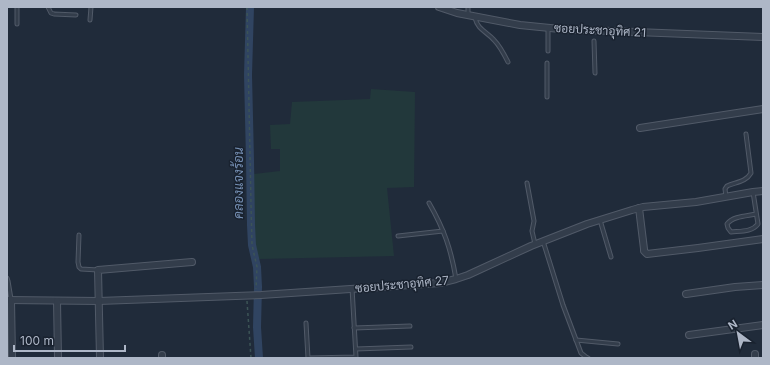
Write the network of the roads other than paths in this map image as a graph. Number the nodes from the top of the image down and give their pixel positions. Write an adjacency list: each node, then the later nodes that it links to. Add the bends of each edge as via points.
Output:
1 (17, 7): 10 (lane)
2 (48, 7): 6 (lane, via 54,14)
3 (91, 7): 9 (lane)
4 (439, 7): 7 (street, ซอยประชาอุทิศ 21)
5 (468, 7): 7 (lane)
6 (76, 15)
7 (468, 16): 8 (street, ซอยประชาอุทิศ 21)
8 (475, 17): 11 (street, ซอยประชาอุทิศ 21); 15 (lane, via 480,28 499,46)
9 (90, 20)
10 (17, 24)
11 (548, 28): 12 (street, ซอยประชาอุทิศ 21, via 593,32); 14 (lane)
12 (763, 37)
13 (594, 40): 17 (lane)
14 (548, 51)
15 (508, 62)
16 (548, 63): 18 (lane)
17 (595, 73)
18 (547, 97)
19 (763, 109): 20 (street)
20 (640, 128)
21 (746, 134): 25 (lane, via 751,173 748,178 727,186)
22 (527, 183): 35 (lane)
23 (753, 192): 24 (street, ซอยประชาอุทิศ 27); 25 (street, ซอยประชาอุทิศ 27); 28 (lane)
24 (763, 192)
25 (726, 197): 27 (street, ซอยประชาอุทิศ 27)
26 (428, 203): 30 (lane)
27 (639, 208): 29 (street, ซอยประชาอุทิศ 27); 33 (street, via 644,251 647,254)
28 (756, 214): 28 (lane, via 756,228 731,232 728,228 729,220)
29 (600, 220): 34 (street, ซอยประชาอุทิศ 27); 36 (lane)
30 (443, 231): 32 (lane); 40 (lane, via 453,260)
31 (79, 235): 38 (lane, via 79,267)
32 (398, 236)
33 (763, 239)
34 (544, 242): 35 (street, ซอยประชาอุทิศ 27); 52 (lane)
35 (536, 245): 40 (street, ซอยประชาอุทิศ 27)
36 (611, 257)
37 (192, 262): 38 (street)
38 (98, 270): 46 (street)
39 (7, 278): 44 (lane)
40 (456, 279): 42 (street, ซอยประชาอุทิศ 27, via 440,283)
41 (763, 284): 43 (street)
42 (352, 288): 46 (street, ซอยประชาอุทิศ 27, via 258,295); 50 (lane)
43 (686, 294)
44 (9, 300): 45 (street, ซอยประชาอุทิศ 27); 57 (street)
45 (57, 301): 46 (street, ซอยประชาอุทิศ 27); 58 (street)
46 (99, 301): 59 (street)
47 (306, 323): 60 (lane)
48 (763, 325): 51 (street)
49 (410, 326): 50 (lane)
50 (354, 328): 55 (lane)
51 (689, 335)
52 (576, 340): 53 (lane); 62 (lane, via 581,353)
53 (618, 344)
54 (411, 347): 55 (lane)
55 (356, 349): 56 (lane)
56 (356, 357): 61 (lane)
57 (12, 358)
58 (58, 358)
59 (100, 358)
60 (308, 358): 61 (lane)
61 (328, 358)
62 (588, 358)

